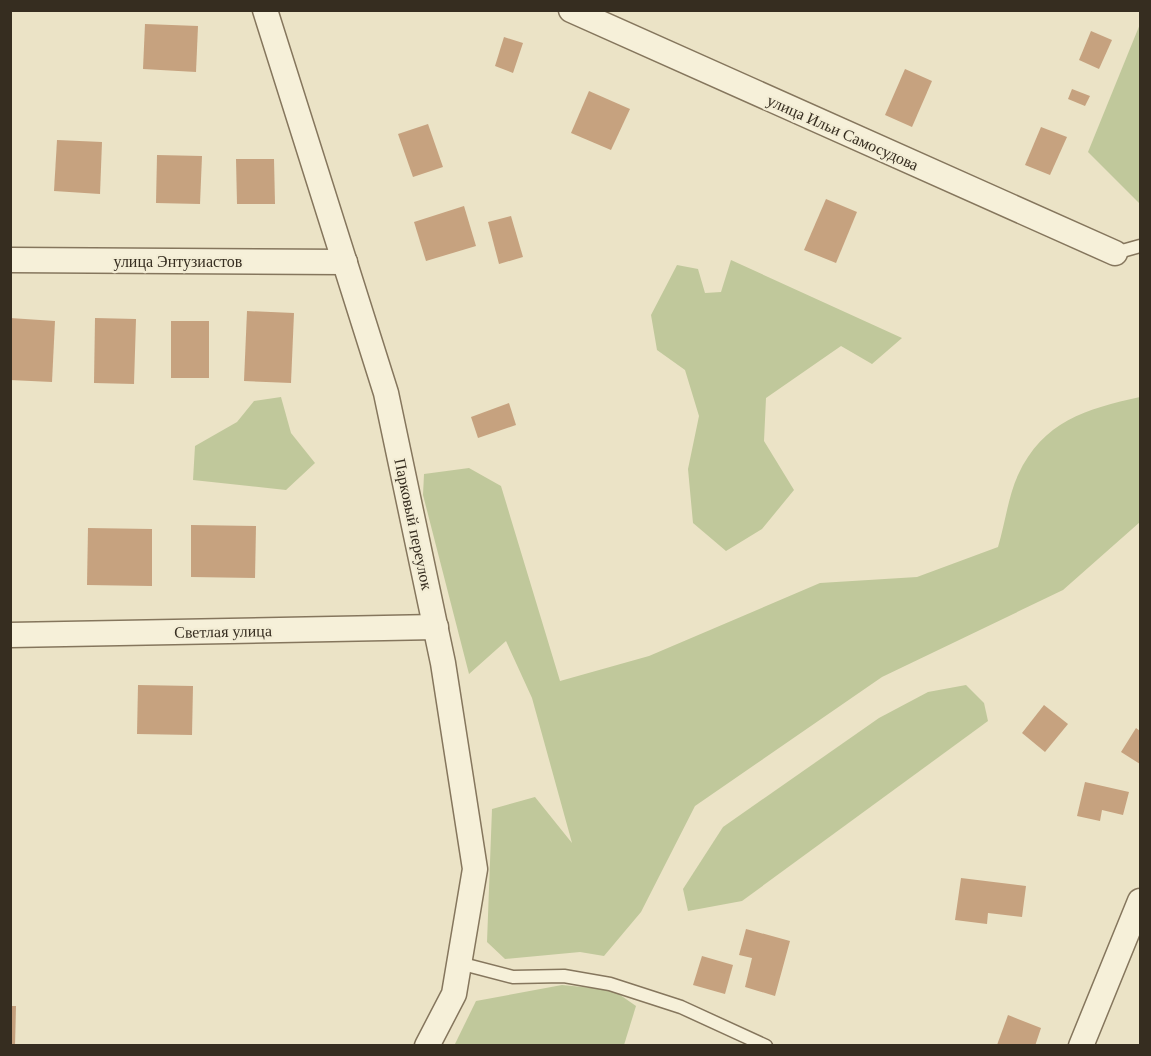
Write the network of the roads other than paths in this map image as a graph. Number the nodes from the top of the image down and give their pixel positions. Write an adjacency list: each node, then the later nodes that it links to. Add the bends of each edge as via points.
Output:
1 (265, 10): 6 (street, Парковый переулок)
2 (571, 10): 4 (street, улица Ильи Самосудова)
3 (1140, 246): 4 (lane)
4 (1115, 253)
5 (10, 260): 6 (street, улица Энтузиастов)
6 (345, 262): 7 (street, Парковый переулок, via 386,393)
7 (436, 627): 8 (street, Светлая улица); 10 (street, Парковый переулок, via 475,869)
8 (10, 635)
9 (1140, 901): 13 (street)
10 (459, 963): 11 (street, Парковый переулок, via 454,993); 12 (lane, via 513,977 564,976 610,984 681,1007)
11 (427, 1046)
12 (766, 1046)
13 (1081, 1046)

